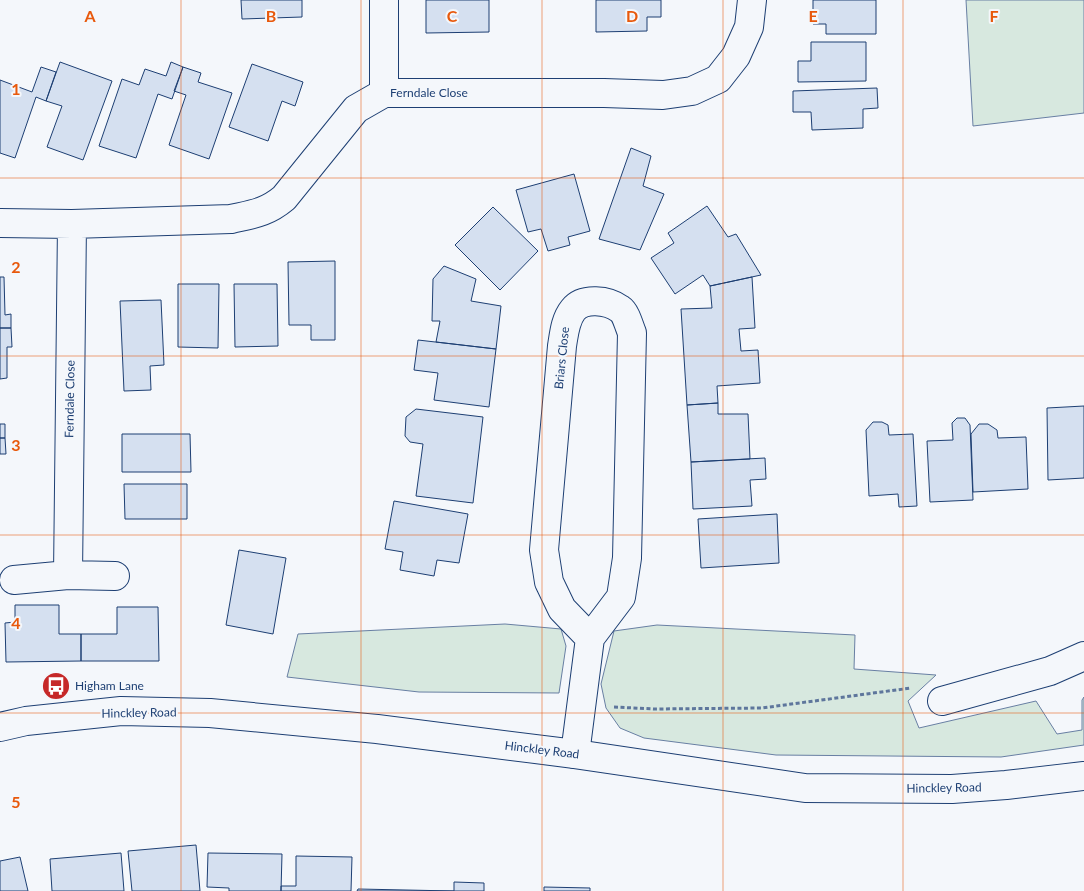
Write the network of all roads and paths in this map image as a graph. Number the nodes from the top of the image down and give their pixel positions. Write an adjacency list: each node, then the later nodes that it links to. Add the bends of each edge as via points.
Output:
1 (384, 0): 3 (street)
2 (752, 0): 3 (street, Ferndale Close, via 749,27 736,56 718,79 692,91 663,95 604,92)
3 (384, 93): 5 (street, Ferndale Close, via 356,109 284,198 272,208 231,218)
4 (0, 223): 5 (street, Ferndale Close)
5 (72, 224): 6 (street, Ferndale Close)
6 (68, 575): 7 (street); 8 (street)
7 (115, 576)
8 (14, 580)
9 (590, 638): 9 (street, Briars Close, via 562,609 550,582 544,550 566,321 574,308 589,301 608,303 621,310 632,333 628,558 620,597); 12 (street, Briars Close)
10 (1084, 656): 11 (street, via 1050,670)
11 (942, 701): 12 (path, via 923,686 762,708 655,709)
12 (581, 705): 14 (street, Briars Close)
13 (0, 727): 14 (street, Hinckley Road, via 26,721 121,711 210,712)
14 (575, 754): 15 (street, Hinckley Road, via 805,788 952,789)
15 (1084, 776)

